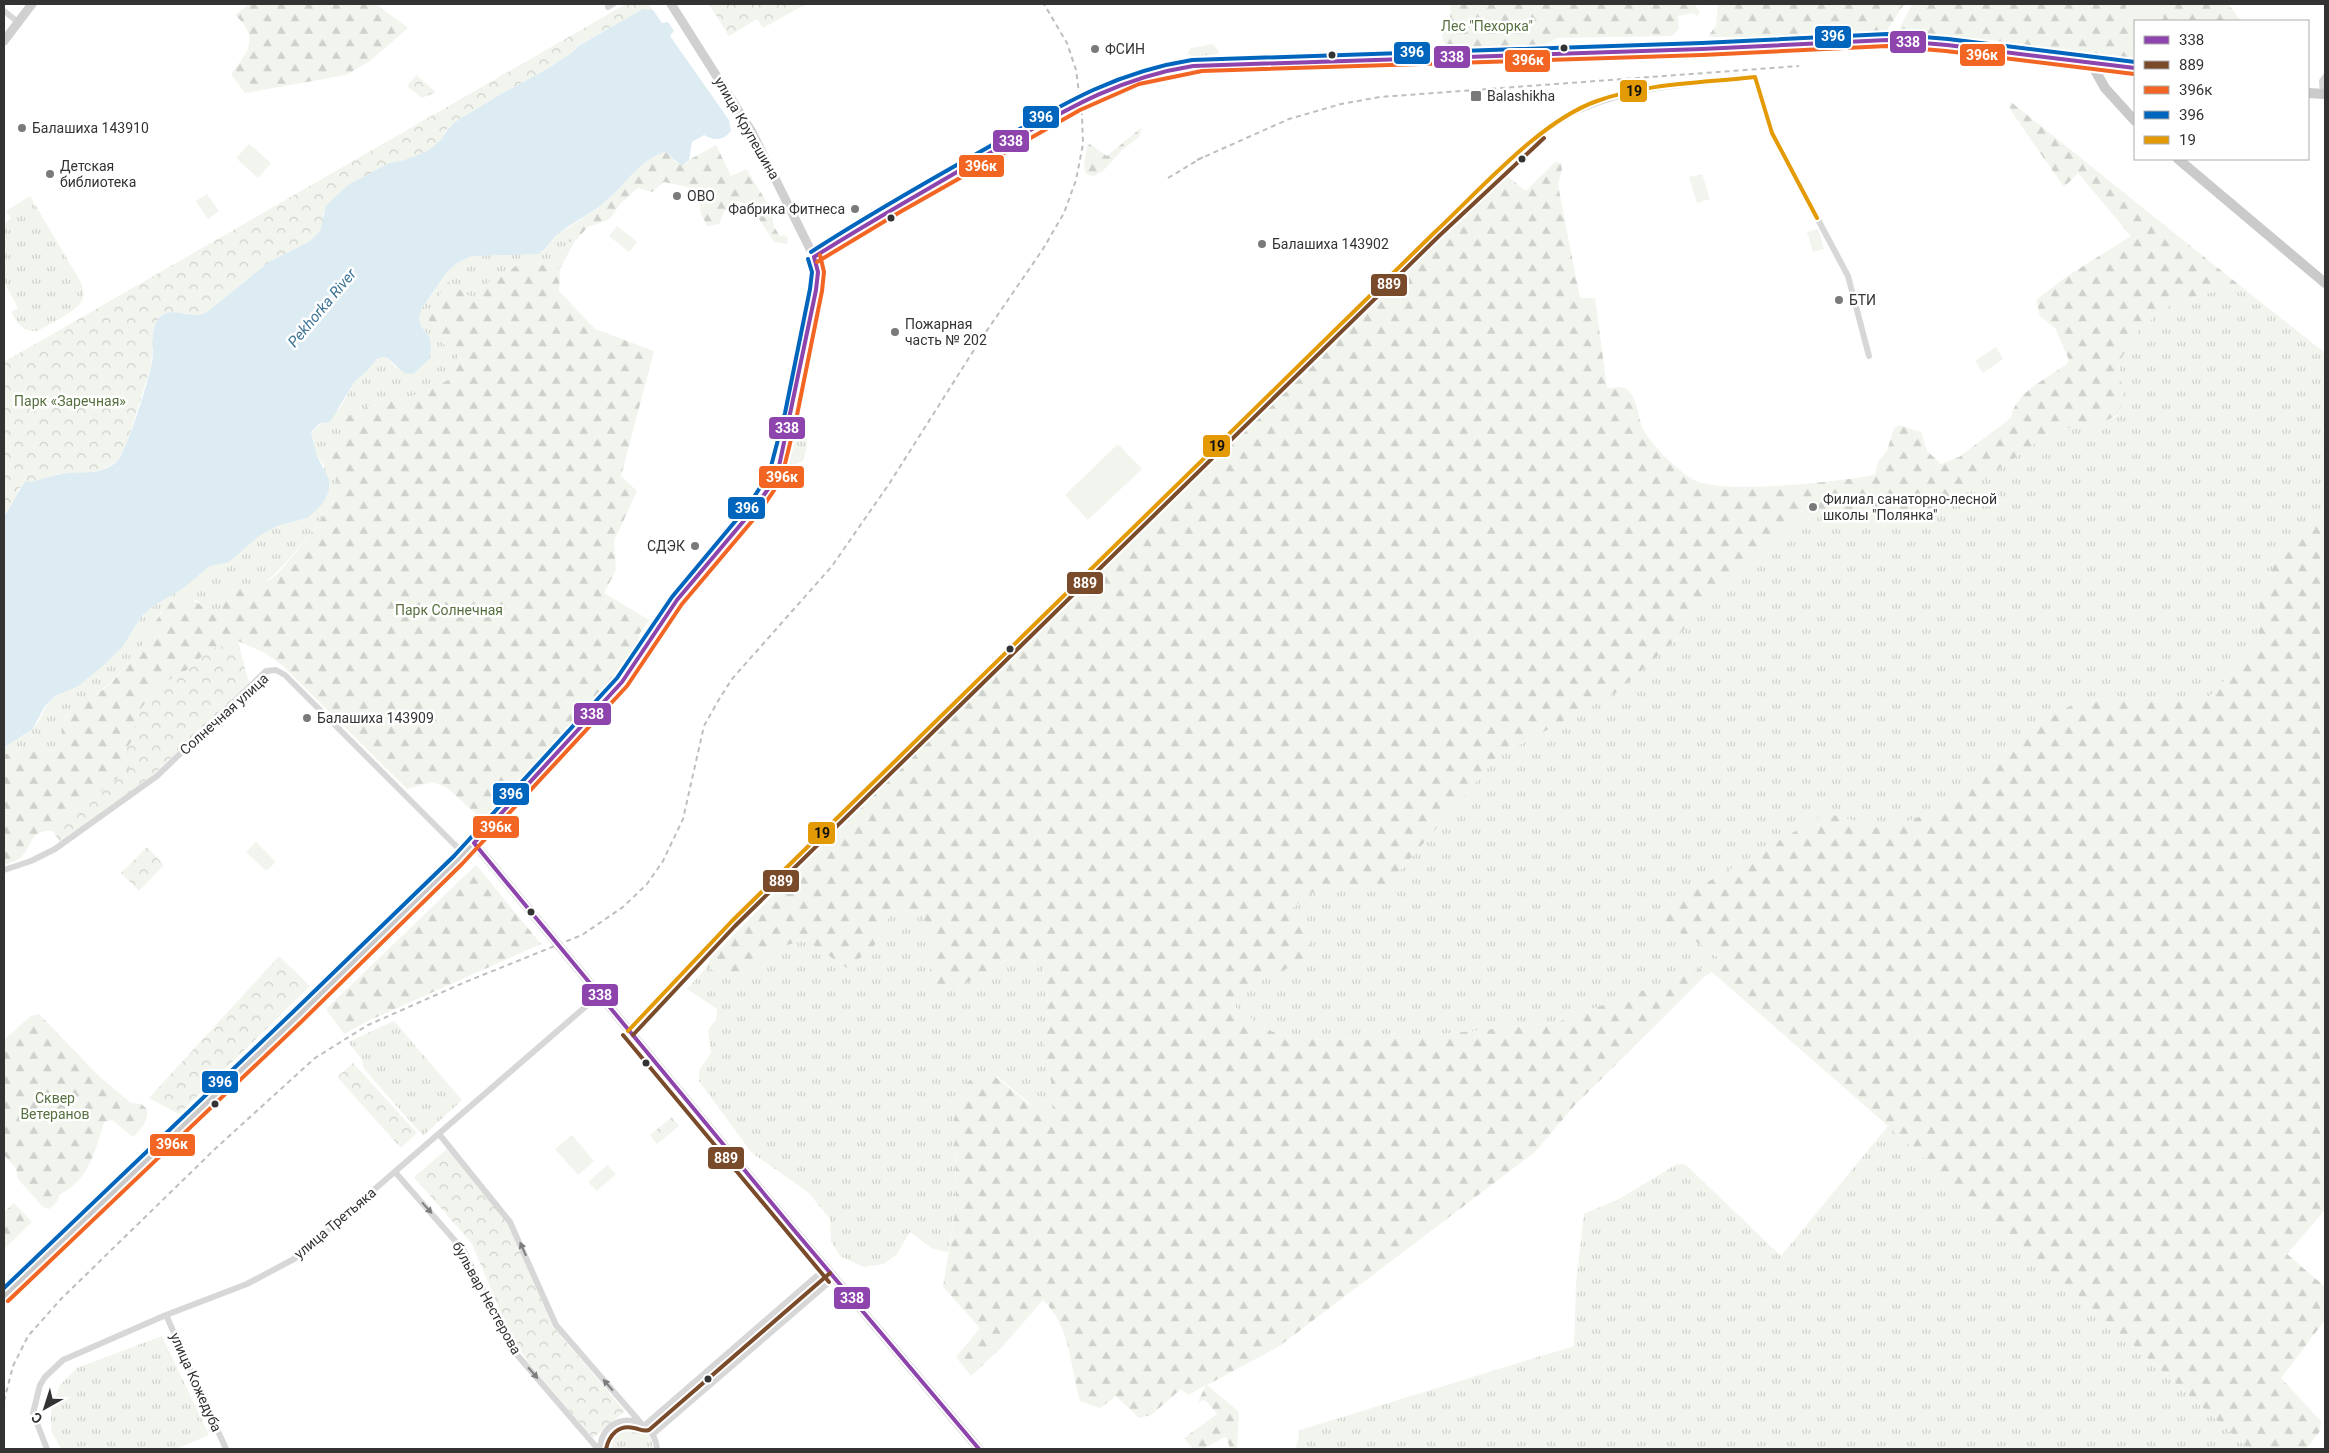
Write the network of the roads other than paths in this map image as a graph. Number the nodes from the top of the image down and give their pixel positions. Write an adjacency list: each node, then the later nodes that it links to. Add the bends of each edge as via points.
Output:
1 (32, 4): 4 (main road)
2 (671, 4): 13 (main road, улица Крупешина, via 752,132)
3 (4, 11): 4 (street)
4 (18, 22): 5 (main road)
5 (4, 41)
6 (2090, 61): 7 (main road); 11 (main road, via 2106,88); 13 (main road, via 1887,40 1200,65 1136,79 1080,104 904,202)
7 (2134, 68)
8 (2324, 80): 10 (street)
9 (2309, 93): 10 (main road)
10 (2324, 94)
11 (2134, 120)
12 (2179, 160): 14 (main road)
13 (814, 257): 16 (main road, via 818,272 816,290 778,471 771,485 677,600 622,682)
14 (2325, 283)
15 (1869, 356): 20 (street, via 1848,276 1772,133 1755,77 1642,89 1596,102 1560,120 1540,133 1435,232 774,880)
16 (474, 843): 17 (main road); 19 (main road)
17 (464, 854): 18 (street, Солнечная улица, via 276,670 266,672 157,776 55,849); 25 (main road)
18 (4, 870)
19 (599, 995): 20 (main road); 21 (street, улица Третьяка)
20 (628, 1031): 23 (main road)
21 (439, 1134): 22 (street, улица Третьяка); 27 (street, one-way to 21, via 556,1325 510,1222)
22 (395, 1172): 26 (street, улица Третьяка, via 294,1259 247,1284); 32 (street, бульвар Нестерова, one-way to 32, via 464,1251 512,1349)
23 (826, 1268): 24 (main road); 27 (street)
24 (834, 1278): 28 (street); 35 (main road)
25 (4, 1296)
26 (166, 1315): 30 (street, улица Третьяка, via 63,1360 45,1377 33,1413); 31 (street, улица Кожедуба)
27 (642, 1424): 28 (street); 32 (street, via 623,1421 615,1424 603,1436)
28 (653, 1434): 29 (street)
29 (656, 1441): 33 (street); 34 (street)
30 (47, 1449)
31 (226, 1449)
32 (599, 1449)
33 (657, 1449)
34 (664, 1449)
35 (979, 1449)

